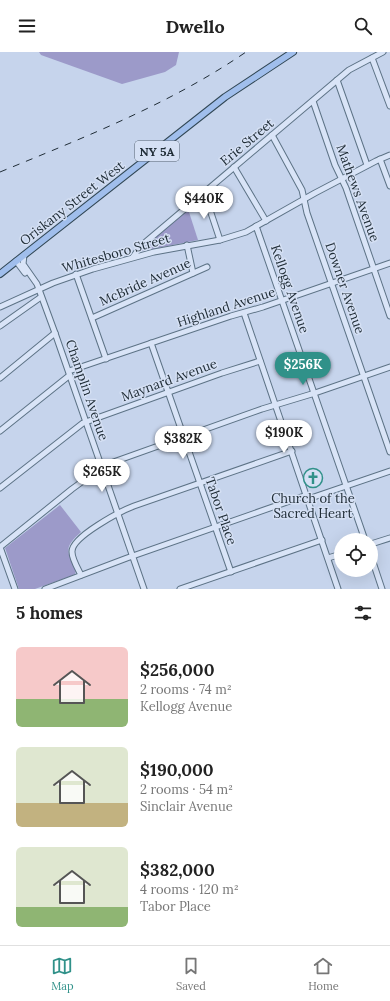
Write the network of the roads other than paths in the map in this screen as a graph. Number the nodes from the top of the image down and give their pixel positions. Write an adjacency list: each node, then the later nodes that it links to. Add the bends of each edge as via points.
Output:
1 (293, 52): 20 (main road, Oriskany Street West / NY 5A, via 225,98)
2 (383, 52): 3 (street, Erie Street)
3 (372, 58): 4 (street, Erie Street, via 349,70); 6 (street)
4 (337, 80): 5 (street, Erie Street); 10 (street)
5 (313, 101): 7 (street, Erie Street); 12 (street, Mathews Avenue)
6 (390, 106)
7 (272, 135): 11 (street, Erie Street); 15 (street, Downer Avenue, via 302,190)
8 (390, 155): 9 (street, Whitesboro Street)
9 (380, 159): 10 (street, Whitesboro Street); 13 (street)
10 (367, 165): 12 (street, Whitesboro Street)
11 (234, 167): 14 (street, Erie Street); 16 (street)
12 (341, 179): 15 (street, Whitesboro Street); 25 (street, Mathews Avenue)
13 (390, 186)
14 (203, 194): 18 (street); 21 (street, Erie Street, via 141,246)
15 (303, 199): 16 (street, Whitesboro Street); 29 (street, Downer Avenue)
16 (266, 221): 17 (street, Whitesboro Street)
17 (256, 226): 18 (street, Whitesboro Street); 32 (street, Kellogg Avenue)
18 (220, 240): 19 (street, Whitesboro Street)
19 (187, 245): 21 (street, Whitesboro Street); 26 (street)
20 (24, 255): 22 (main road, Oriskany Street West / NY 5A); 30 (street, Champlin Avenue, via 23,264)
21 (133, 257): 28 (street, Whitesboro Street)
22 (16, 261): 27 (main road, Oriskany Street West / NY 5A); 30 (street, Champlin Avenue)
23 (390, 263): 25 (street, Highland Avenue)
24 (207, 266): 26 (street, McBride Avenue)
25 (374, 268): 29 (street, Highland Avenue); 35 (street, Mathews Avenue)
26 (193, 273): 36 (street, McBride Avenue)
27 (0, 274)
28 (76, 274): 30 (street, Whitesboro Street); 36 (street)
29 (332, 283): 32 (street, Highland Avenue); 44 (street, Downer Avenue)
30 (38, 289): 31 (street, Champlin Avenue); 33 (street, Whitesboro Street)
31 (41, 297): 37 (street); 38 (street, Champlin Avenue)
32 (282, 301): 34 (street, Highland Avenue); 47 (street, Kellogg Avenue)
33 (0, 307)
34 (244, 313): 39 (street, Highland Avenue); 41 (street)
35 (390, 316)
36 (92, 318): 40 (street)
37 (0, 326)
38 (55, 333): 43 (street, Champlin Avenue); 45 (street)
39 (151, 344): 40 (street, Highland Avenue); 46 (street, Tabor Place)
40 (106, 359): 43 (street, Highland Avenue)
41 (260, 361): 46 (street, Maynard Avenue); 48 (street)
42 (390, 367): 44 (street)
43 (69, 373): 49 (street, Champlin Avenue); 50 (street)
44 (364, 376): 47 (street); 53 (street, Downer Avenue)
45 (0, 378)
46 (168, 392): 49 (street, Maynard Avenue); 51 (street, Tabor Place)
47 (315, 393): 48 (street); 57 (street, Kellogg Avenue)
48 (276, 406): 51 (street); 52 (street)
49 (86, 421): 54 (street, Champlin Avenue); 58 (street, Maynard Avenue)
50 (0, 431)
51 (184, 437): 54 (street); 56 (street, Tabor Place)
52 (292, 451): 56 (street); 59 (street)
53 (390, 452)
54 (102, 467): 60 (street, Champlin Avenue); 66 (street)
55 (390, 471): 57 (street)
56 (200, 484): 60 (street); 61 (street, Tabor Place)
57 (347, 486): 59 (street); 62 (street, Kellogg Avenue)
58 (0, 488)
59 (308, 497): 61 (street); 64 (street)
60 (118, 513): 67 (street, Champlin Avenue); 71 (street, via 89,531 74,545 72,553)
61 (215, 528): 67 (street); 70 (street, Tabor Place)
62 (363, 533)
63 (390, 538): 65 (street)
64 (322, 540): 69 (street); 70 (street)
65 (378, 542)
66 (0, 547): 73 (street)
67 (133, 556): 71 (street); 75 (street, Champlin Avenue)
68 (334, 556): 69 (street)
69 (328, 558): 77 (street)
70 (231, 572): 76 (street)
71 (81, 575): 74 (street)
72 (378, 577): 78 (street)
73 (15, 589)
74 (45, 589)
75 (144, 589)
76 (180, 589)
77 (338, 589)
78 (382, 589)

